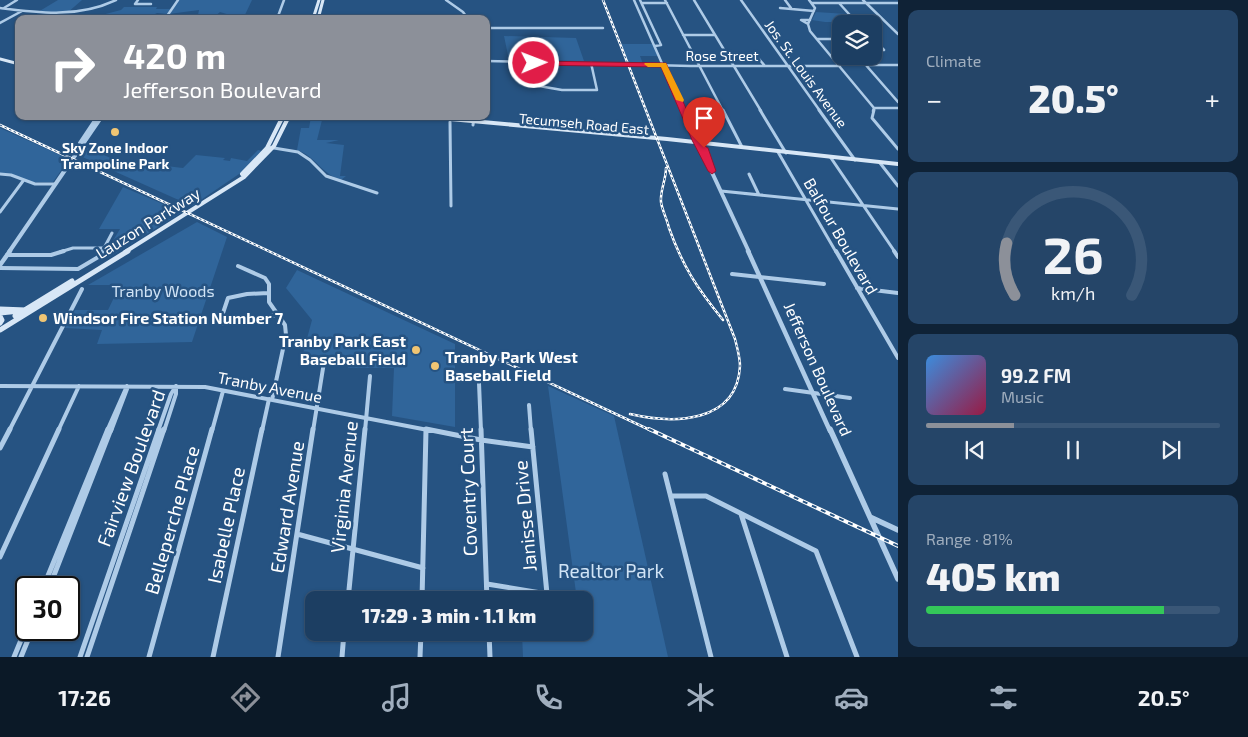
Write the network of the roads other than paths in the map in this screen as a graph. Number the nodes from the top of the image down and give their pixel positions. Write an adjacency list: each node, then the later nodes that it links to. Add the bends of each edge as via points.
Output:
1 (17, 0): 23 (street)
2 (116, 0): 26 (street, via 73,14)
3 (138, 0): 22 (street, via 135,4)
4 (178, 0): 28 (street)
5 (284, 0): 29 (street)
6 (319, 0): 30 (main road)
7 (323, 0): 31 (main road)
8 (446, 0): 32 (street)
9 (694, 0): 39 (street)
10 (741, 0): 60 (street, Jos. St. Louis Avenue)
11 (785, 0): 25 (street)
12 (809, 0): 18 (street)
13 (863, 0): 20 (street)
14 (893, 0): 21 (street)
15 (635, 2): 16 (street); 41 (street, Jefferson Boulevard)
16 (641, 2): 17 (street); 42 (street)
17 (666, 2): 43 (street)
18 (812, 3): 19 (street); 27 (street)
19 (839, 3): 20 (street); 33 (street)
20 (866, 3): 21 (street); 40 (street)
21 (897, 3)
22 (151, 4)
23 (1, 8): 26 (street)
24 (780, 8): 25 (street)
25 (791, 8): 27 (street)
26 (22, 10): 35 (street)
27 (814, 11): 34 (street)
28 (168, 15)
29 (278, 15)
30 (314, 15)
31 (319, 15)
32 (465, 15)
33 (850, 15)
34 (810, 20): 36 (street); 36 (street, via 800,20)
35 (0, 24)
36 (808, 24): 45 (street)
37 (490, 28): 38 (street)
38 (603, 28)
39 (715, 34): 43 (street); 58 (street)
40 (898, 34)
41 (650, 35): 42 (street); 46 (street, Jefferson Boulevard)
42 (656, 35): 46 (street, via 661,45)
43 (683, 35): 57 (street)
44 (832, 38): 45 (street)
45 (817, 39): 61 (street)
46 (655, 46): 53 (street, Jefferson Boulevard)
47 (0, 59): 51 (main road)
48 (758, 59): 59 (street)
49 (490, 61): 50 (street, Rose Street)
50 (534, 62): 52 (street, Rose Street); 52 (street, via 539,86 597,90)
51 (15, 63)
52 (591, 63): 53 (street, Rose Street)
53 (664, 64): 57 (street, Rose Street); 74 (street, Jefferson Boulevard)
54 (866, 65): 62 (street)
55 (882, 65): 56 (street)
56 (898, 65)
57 (700, 66): 58 (street, Rose Street); 76 (street)
58 (734, 66): 59 (street, Rose Street); 80 (street)
59 (765, 66): 60 (street, Rose Street)
60 (788, 66): 61 (street, Rose Street); 82 (street, Jos. St. Louis Avenue)
61 (840, 66): 63 (street)
62 (898, 102)
63 (874, 108): 64 (street); 78 (street, via 872,118)
64 (898, 108)
65 (95, 120): 75 (street)
66 (99, 120): 75 (street)
67 (282, 120): 77 (main road, Lauzon Parkway)
68 (288, 120): 77 (main road, Lauzon Parkway, via 282,135)
69 (429, 120): 72 (main road, Tecumseh Road East)
70 (449, 120): 73 (main road, Tecumseh Road East)
71 (473, 120): 73 (street)
72 (450, 122): 73 (main road, Tecumseh Road East); 94 (street)
73 (473, 123): 74 (main road, Tecumseh Road East)
74 (700, 144): 76 (main road, Tecumseh Road East); 79 (main road, Tecumseh Road East); 90 (street, Jefferson Boulevard)
75 (81, 145): 88 (street)
76 (742, 147): 79 (main road, Tecumseh Road East)
77 (270, 148): 91 (street, via 299,154 326,176); 112 (main road, Lauzon Parkway, via 235,184)
78 (898, 149)
79 (778, 152): 80 (main road, Tecumseh Road East); 93 (street, Balfour Boulevard)
80 (786, 153): 81 (main road, Tecumseh Road East)
81 (831, 158): 82 (main road, Tecumseh Road East); 95 (street)
82 (856, 160): 83 (main road, Tecumseh Road East)
83 (880, 163): 84 (main road, Tecumseh Road East); 89 (street)
84 (898, 164)
85 (0, 174): 87 (street)
86 (748, 174): 92 (street)
87 (23, 181): 88 (street); 97 (street)
88 (54, 184): 100 (street)
89 (898, 186)
90 (721, 191): 92 (street); 105 (street, Jefferson Boulevard)
91 (377, 193)
92 (760, 195): 93 (street)
93 (805, 200): 95 (street); 107 (street, Balfour Boulevard)
94 (451, 206)
95 (864, 206): 96 (street); 101 (street)
96 (898, 209)
97 (0, 212)
98 (112, 233): 99 (street)
99 (105, 248): 100 (street, via 73,248 51,255); 102 (street, via 96,259 78,269)
100 (7, 255): 102 (street)
101 (898, 257)
102 (0, 266)
103 (238, 266): 109 (street, Isabelle Place, via 265,278 269,284)
104 (732, 274): 105 (street)
105 (761, 277): 106 (street); 128 (street, Jefferson Boulevard)
106 (824, 284)
107 (857, 288): 110 (street); 117 (street, Balfour Boulevard)
108 (82, 289): 122 (street)
109 (268, 293): 114 (street, Isabelle Place, via 269,302); 114 (street, via 228,298 220,322 250,323)
110 (898, 293)
111 (0, 309): 112 (main road)
112 (27, 311): 113 (main road); 115 (main road, Lauzon Parkway); 116 (main road, Lauzon Parkway)
113 (0, 314): 115 (main road)
114 (278, 314): 130 (street, Isabelle Place, via 286,334)
115 (0, 324)
116 (0, 330)
117 (898, 358)
118 (324, 362): 132 (street, Edward Avenue)
119 (370, 376): 133 (street, Virginia Avenue)
120 (479, 383): 135 (street, Coventry Court)
121 (0, 386): 122 (street, Tranby Avenue)
122 (33, 386): 123 (street, Tranby Avenue); 137 (street)
123 (79, 386): 124 (street, Tranby Avenue); 147 (street)
124 (127, 386): 125 (street, Tranby Avenue); 144 (street)
125 (176, 386): 127 (street, Tranby Avenue); 145 (street, Fairview Boulevard, via 176,394)
126 (785, 389): 128 (street)
127 (223, 391): 130 (street, Tranby Avenue); 165 (street, Belleperche Place)
128 (813, 393): 129 (street); 141 (street, Jefferson Boulevard)
129 (850, 398)
130 (270, 399): 132 (street, Tranby Avenue); 166 (street, Isabelle Place)
131 (529, 405): 136 (street, Janisse Drive)
132 (318, 408): 133 (street, Tranby Avenue); 143 (street, Edward Avenue)
133 (366, 417): 134 (street, Tranby Avenue); 146 (street, Virginia Avenue)
134 (426, 430): 135 (street, Tranby Avenue); 148 (street)
135 (481, 440): 136 (street, Tranby Avenue); 152 (street, Coventry Court)
136 (533, 447): 152 (street, Janisse Drive, via 547,594)
137 (0, 448)
138 (665, 474): 139 (street)
139 (671, 496): 140 (street, via 706,496); 171 (street)
140 (741, 514): 172 (street); 173 (street, via 816,551)
141 (870, 516): 142 (street); 151 (street, Jefferson Boulevard)
142 (898, 530)
143 (297, 534): 146 (street); 167 (street, Edward Avenue)
144 (62, 548): 149 (street); 150 (street)
145 (120, 549): 163 (street, Fairview Boulevard); 164 (street, Fairview Boulevard)
146 (353, 550): 148 (street); 153 (street, Virginia Avenue)
147 (0, 557)
148 (423, 568): 154 (street)
149 (49, 576)
150 (53, 576)
151 (898, 579)
152 (487, 584): 155 (street, Coventry Court)
153 (349, 591)
154 (422, 591)
155 (487, 591)
156 (21, 641): 161 (street)
157 (28, 641): 162 (street)
158 (343, 641): 168 (street)
159 (421, 641): 169 (street)
160 (489, 641): 170 (street)
161 (14, 657)
162 (21, 657)
163 (80, 657)
164 (87, 657)
165 (149, 657)
166 (213, 657)
167 (278, 657)
168 (342, 657)
169 (420, 657)
170 (490, 657)
171 (711, 657)
172 (787, 657)
173 (857, 657)

